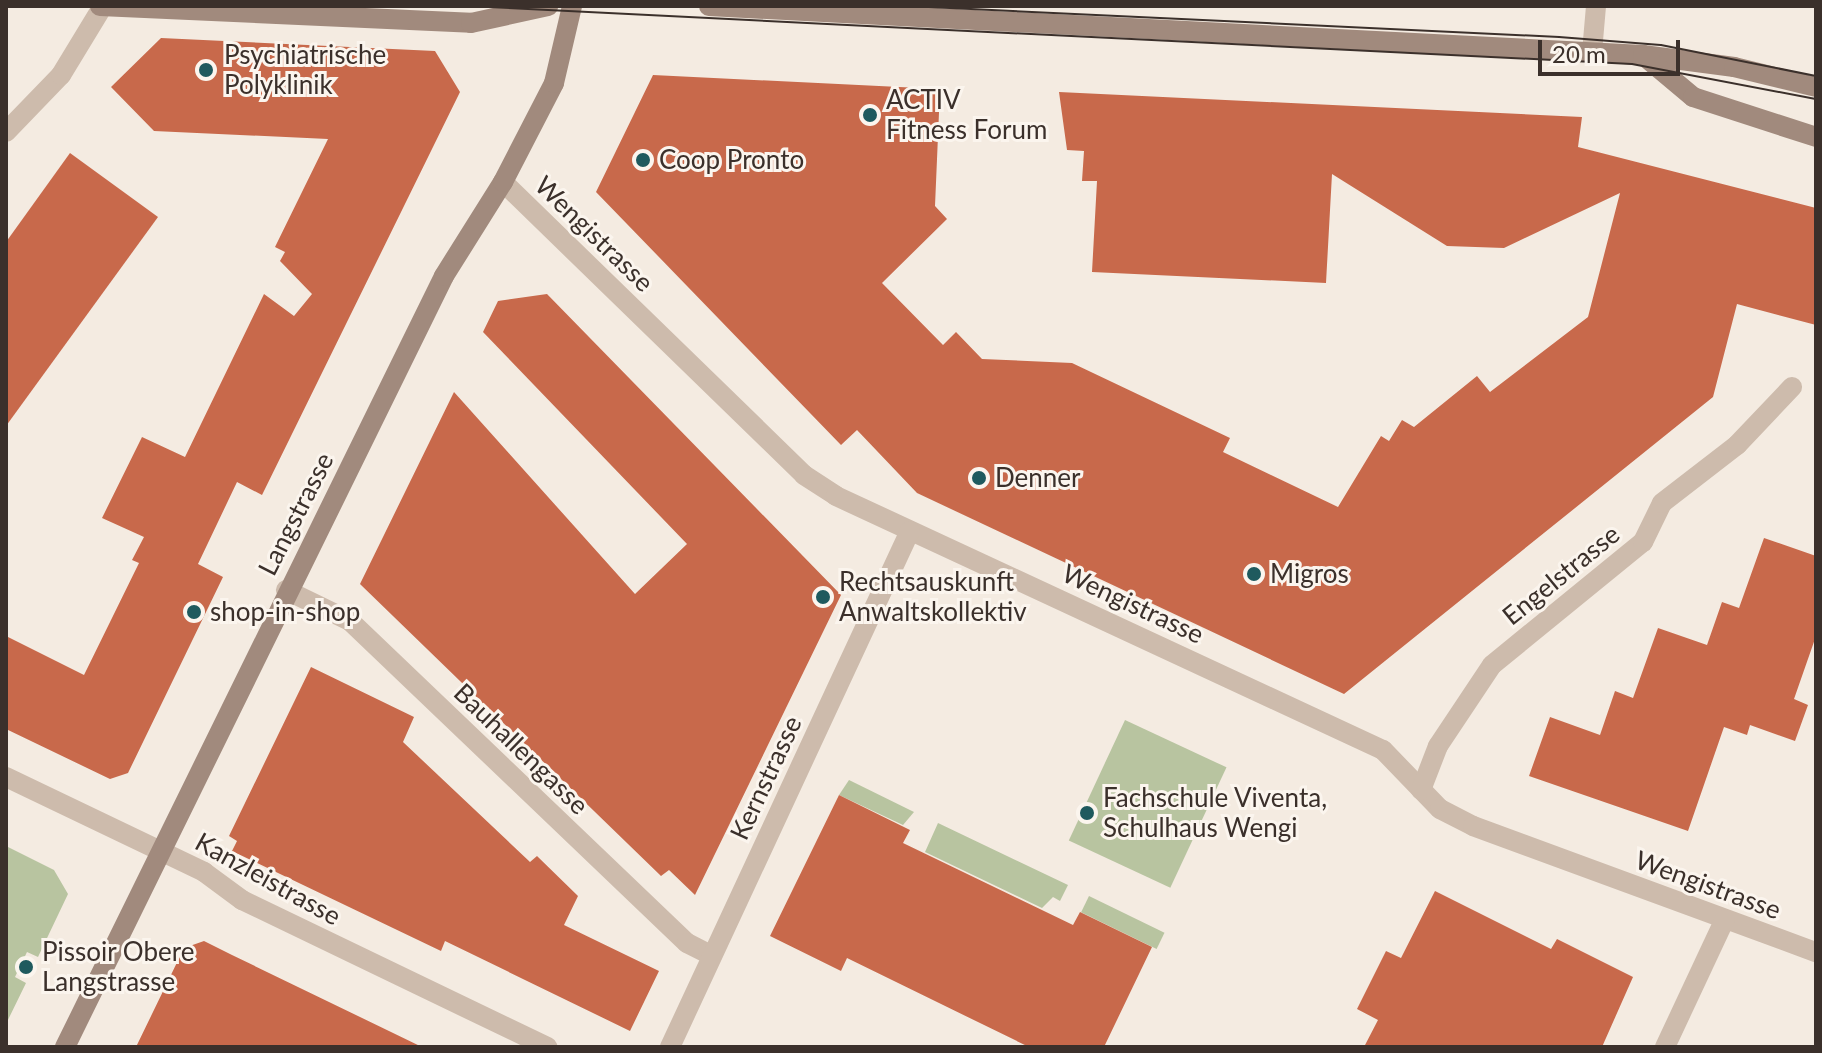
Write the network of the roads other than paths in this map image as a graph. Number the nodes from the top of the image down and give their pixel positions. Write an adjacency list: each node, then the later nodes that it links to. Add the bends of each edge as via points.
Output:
1 (102, 6): 2 (street, via 471,23); 9 (street, via 61,75)
2 (548, 6)
3 (572, 6): 11 (street, Langstrasse, via 554,83)
4 (709, 6): 6 (street)
5 (1596, 6): 6 (street)
6 (1592, 52): 7 (street)
7 (1643, 55): 8 (street, via 1734,67); 10 (street, via 1693,97)
8 (1816, 87)
9 (6, 132)
10 (1816, 137)
11 (503, 182): 13 (street, Wengistrasse, via 804,475); 14 (street, Langstrasse, via 444,276)
12 (1792, 387): 16 (street, Engelstrasse, via 1737,445 1662,503 1643,542 1492,665 1438,746)
13 (910, 531): 16 (street, Wengistrasse, via 1383,750); 20 (street, Kernstrasse)
14 (286, 590): 17 (street, Langstrasse); 20 (street, Bauhallengasse, via 350,621 687,943)
15 (6, 777): 17 (street, Kanzleistrasse)
16 (1421, 790): 18 (street, Wengistrasse, via 1440,809 1473,826)
17 (159, 850): 21 (street, Langstrasse); 22 (street, Kanzleistrasse, via 204,872 242,900)
18 (1725, 919): 19 (street, Wengistrasse); 24 (street)
19 (1816, 952)
20 (712, 956): 23 (street, Kernstrasse)
21 (65, 1047)
22 (548, 1047)
23 (670, 1047)
24 (1665, 1047)

